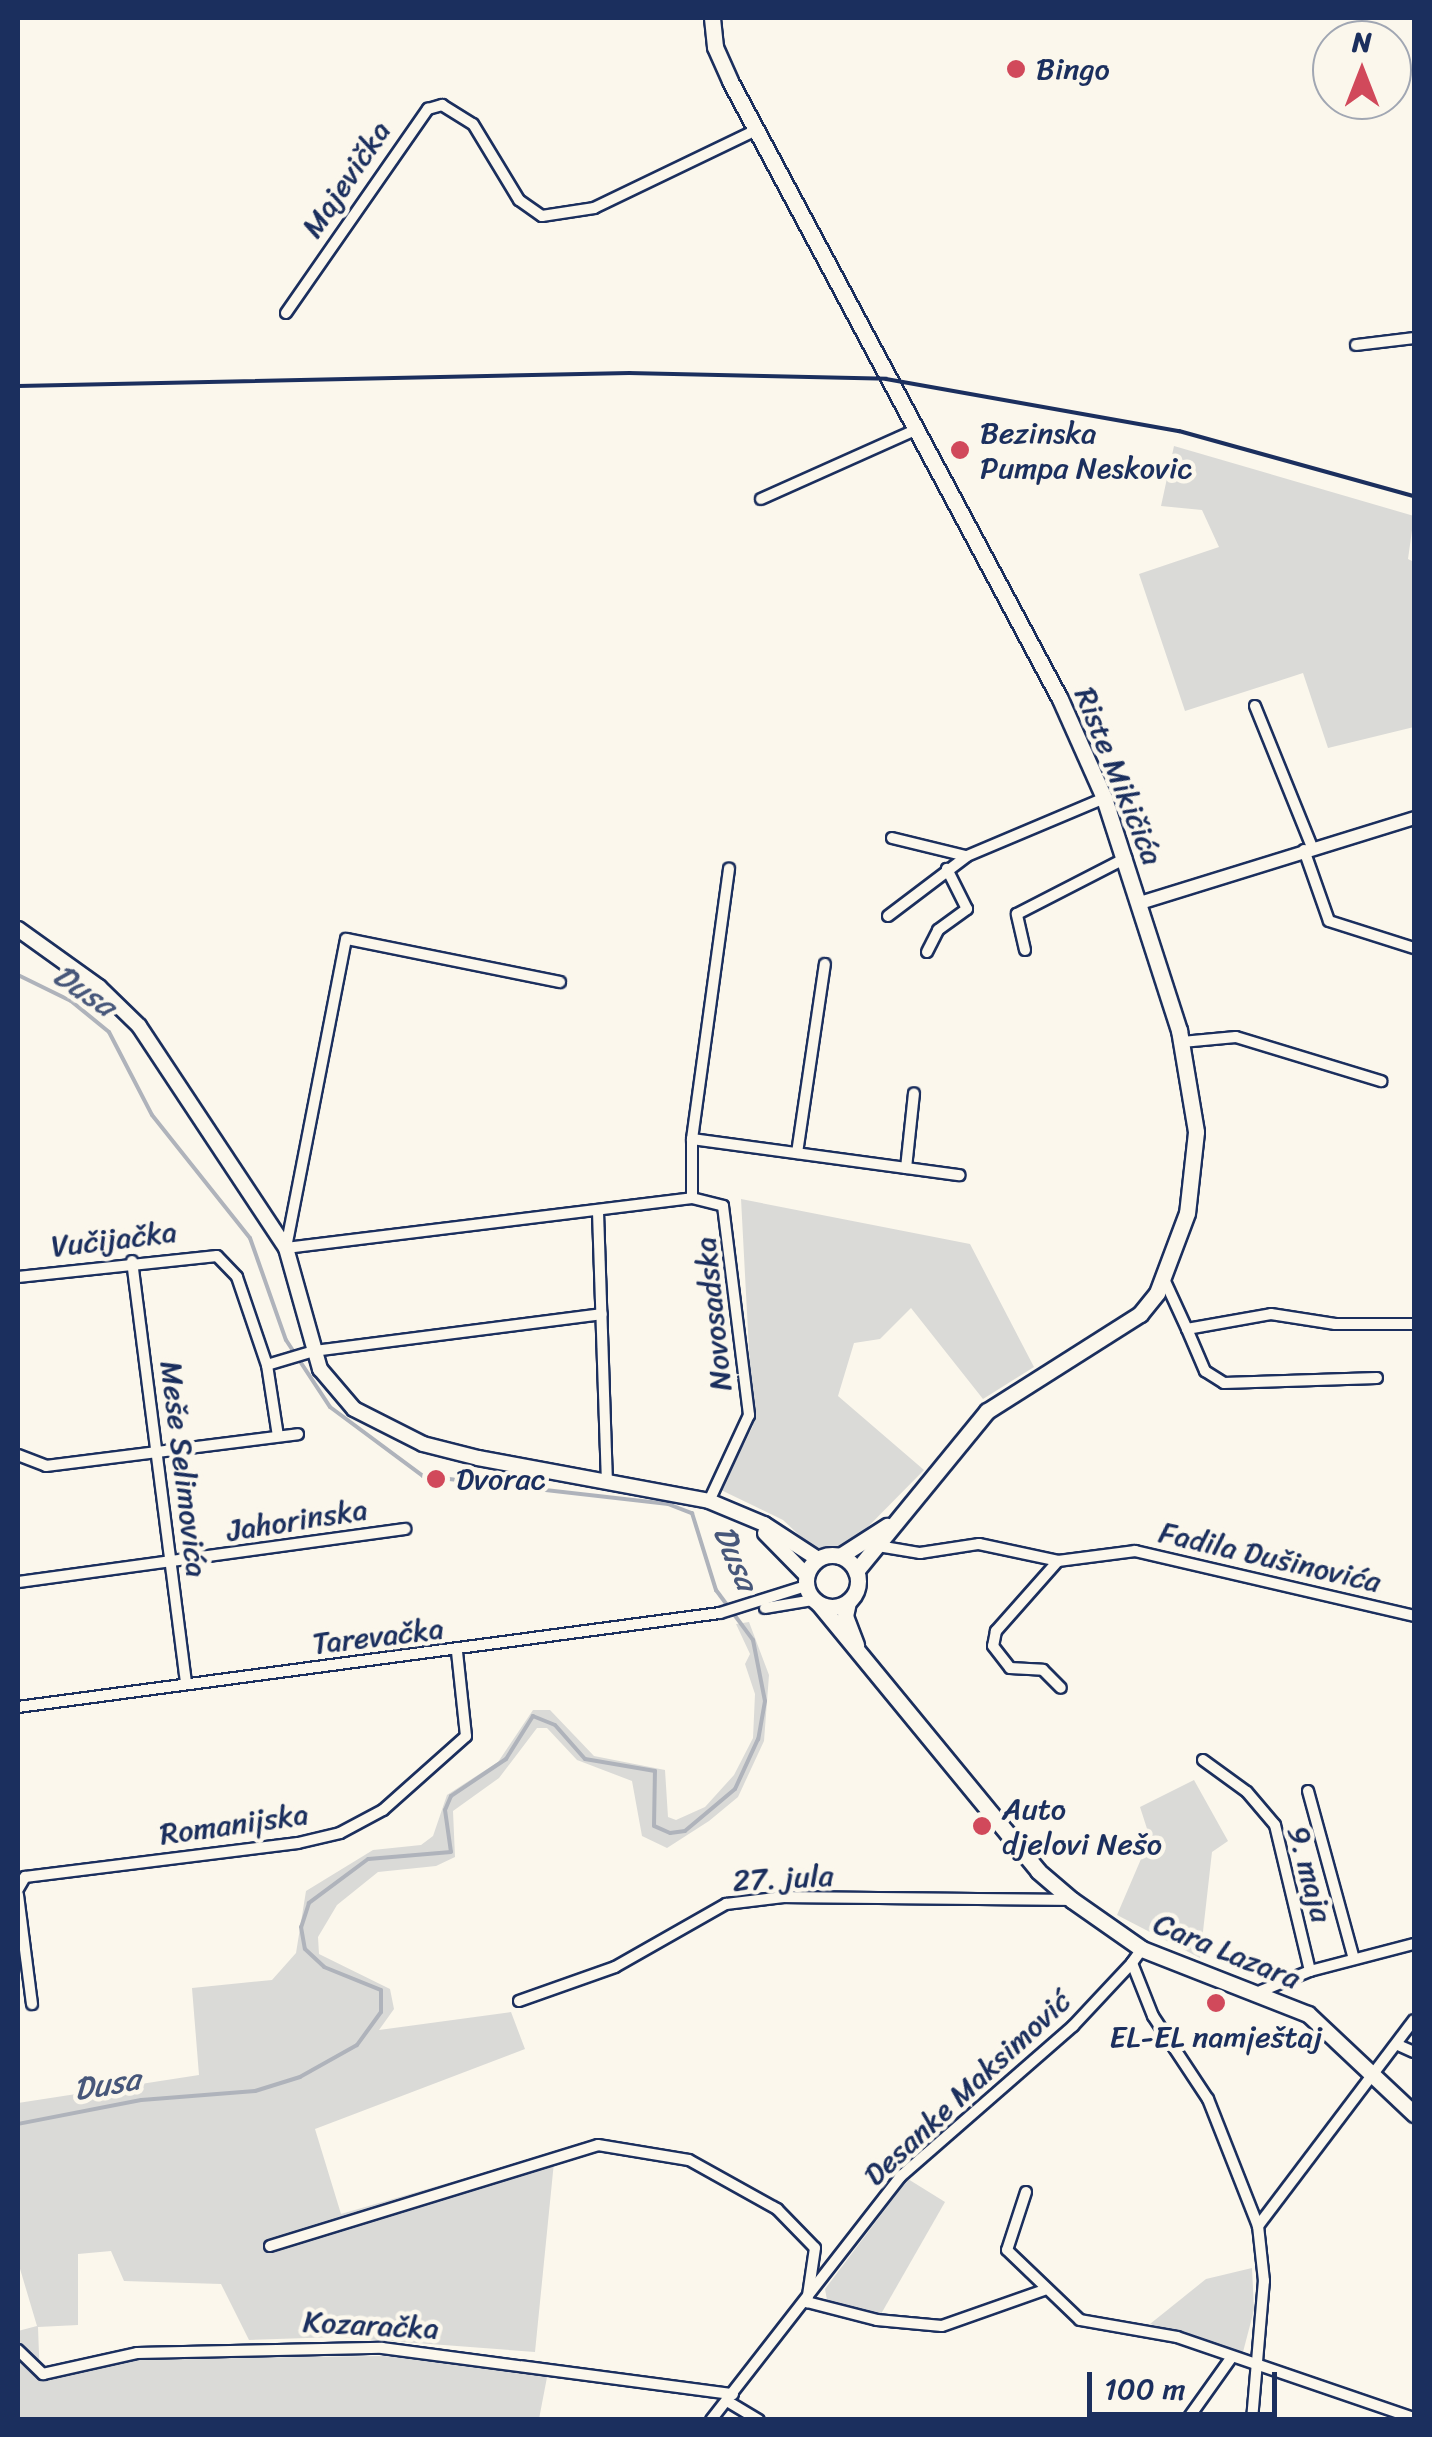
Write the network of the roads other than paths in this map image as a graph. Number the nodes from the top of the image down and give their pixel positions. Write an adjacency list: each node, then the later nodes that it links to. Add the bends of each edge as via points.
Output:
1 (712, 18): 2 (main road, Riste Mikičića, via 715,47)
2 (756, 130): 3 (street, Majevička, via 594,208 542,216 519,200 473,124 442,105 428,109); 6 (main road, Riste Mikičića)
3 (286, 313)
4 (1414, 338): 5 (street)
5 (1356, 345)
6 (913, 431): 7 (street); 9 (main road, Riste Mikičića, via 1060,700)
7 (761, 500)
8 (1255, 706): 12 (street)
9 (1104, 798): 13 (street); 14 (main road, Riste Mikičića)
10 (1414, 818): 12 (street)
11 (892, 838): 13 (street)
12 (1308, 848): 17 (street); 20 (street, via 1329,921)
13 (967, 856): 16 (street)
14 (1126, 858): 17 (main road, Riste Mikičića); 21 (street, via 1017,914)
15 (729, 868): 28 (street, Novosadska)
16 (947, 869): 18 (street); 22 (street, via 967,910 938,930)
17 (1140, 903): 25 (main road, Riste Mikičića)
18 (888, 916)
19 (18, 929): 34 (main road, via 99,987 139,1026)
20 (1414, 948)
21 (1024, 950)
22 (927, 952)
23 (825, 964): 29 (street)
24 (560, 982): 34 (street, via 346,939)
25 (1182, 1042): 26 (street, via 1236,1037); 37 (main road, Riste Mikičića, via 1196,1132 1187,1213)
26 (1381, 1081)
27 (914, 1093): 30 (street)
28 (692, 1140): 29 (street); 32 (street, Novosadska)
29 (798, 1153): 30 (street)
30 (906, 1168): 31 (street)
31 (960, 1176)
32 (692, 1198): 33 (street, Novosadska); 49 (street, Novosadska, via 723,1206 729,1216 749,1415)
33 (598, 1212): 34 (street, Novosadska); 38 (street)
34 (286, 1248): 41 (main road)
35 (132, 1261): 36 (street, Vučijačka); 42 (street, Vučijačka, via 217,1256 237,1278); 46 (street, Meše Selimovića)
36 (18, 1276)
37 (1164, 1279): 40 (street); 50 (main road, Riste Mikičića, via 1140,1314 988,1411)
38 (602, 1314): 41 (street); 48 (street)
39 (1414, 1324): 40 (street, via 1335,1324 1271,1314)
40 (1186, 1329): 43 (street, via 1205,1371 1224,1382)
41 (309, 1352): 42 (street); 48 (main road, via 354,1408 392,1430 478,1458)
42 (272, 1363): 45 (street)
43 (1377, 1378)
44 (298, 1434): 45 (street)
45 (278, 1436): 46 (street)
46 (158, 1453): 47 (street, via 46,1466); 57 (street, Meše Selimovića)
47 (18, 1455)
48 (607, 1479): 49 (main road)
49 (709, 1501): 51 (main road)
50 (910, 1508): 53 (main road, Riste Mikičića); 54 (main road, Riste Mikičića)
51 (746, 1516): 55 (main road); 60 (main road)
52 (405, 1528): 57 (street, Jahorinska)
53 (878, 1546): 56 (street, Fadila Dušinovića, via 920,1553 979,1544); 58 (main road, Riste Mikičića)
54 (840, 1556): 55 (main road); 58 (main road)
55 (818, 1559): 60 (main road)
56 (1058, 1561): 62 (street, Fadila Dušinovića, via 1134,1551); 66 (street, via 996,1631 993,1646 1010,1668 1043,1670)
57 (170, 1564): 59 (street, Jahorinska); 65 (street, Meše Selimovića)
58 (856, 1571): 61 (main road, via 858,1588)
59 (18, 1582)
60 (811, 1591): 61 (main road); 63 (street, Tarevačka, via 720,1613); 64 (main road, Cara Lazara)
61 (848, 1602): 64 (main road, Cara Lazara, via 847,1627)
62 (1414, 1616)
63 (457, 1652): 65 (street, Tarevačka); 70 (street, Romanijska, via 466,1736 383,1810 340,1833 298,1843 25,1877)
64 (862, 1658): 71 (main road, Cara Lazara, via 1038,1870)
65 (186, 1683): 67 (street, Tarevačka)
66 (1061, 1688)
67 (18, 1707)
68 (1203, 1760): 76 (street, 9. maja, via 1248,1792 1275,1826)
69 (1308, 1791): 74 (street)
70 (18, 1892): 79 (street, Romanijska)
71 (1072, 1900): 73 (main road, Cara Lazara); 78 (street, 27. jula, via 784,1898 726,1904 600,1973)
72 (1414, 1944): 74 (street)
73 (1142, 1950): 75 (street, Desanke Maksimović); 77 (main road, Cara Lazara)
74 (1354, 1959): 76 (street)
75 (1132, 1963): 86 (street, via 1153,2016 1208,2099); 89 (street, Desanke Maksimović, via 1074,2026 900,2177)
76 (1310, 1970): 77 (street)
77 (1261, 1991): 83 (main road, Cara Lazara, via 1308,2014)
78 (518, 2001)
79 (32, 2004)
80 (1414, 2020): 81 (street)
81 (1398, 2045): 82 (street); 83 (street)
82 (1414, 2052)
83 (1378, 2074): 84 (main road, Cara Lazara); 86 (street)
84 (1414, 2114)
85 (1026, 2192): 88 (street, via 1006,2250)
86 (1258, 2226): 92 (street, via 1264,2281)
87 (270, 2246): 89 (street, via 579,2148 642,2149 689,2160 777,2208 806,2234 817,2264)
88 (1044, 2290): 89 (street, via 942,2326 876,2320); 91 (street, via 1090,2325 1157,2332)
89 (807, 2302): 93 (street, Desanke Maksimović)
90 (18, 2350): 93 (street, Kozaračka, via 43,2374 156,2352 382,2348)
91 (1232, 2358): 92 (street); 97 (street)
92 (1259, 2365): 94 (street); 98 (street)
93 (730, 2397): 95 (street, Desanke Maksimović); 96 (street, Kozaračka)
94 (1414, 2418)
95 (712, 2420)
96 (758, 2420)
97 (1187, 2420)
98 (1252, 2420)

